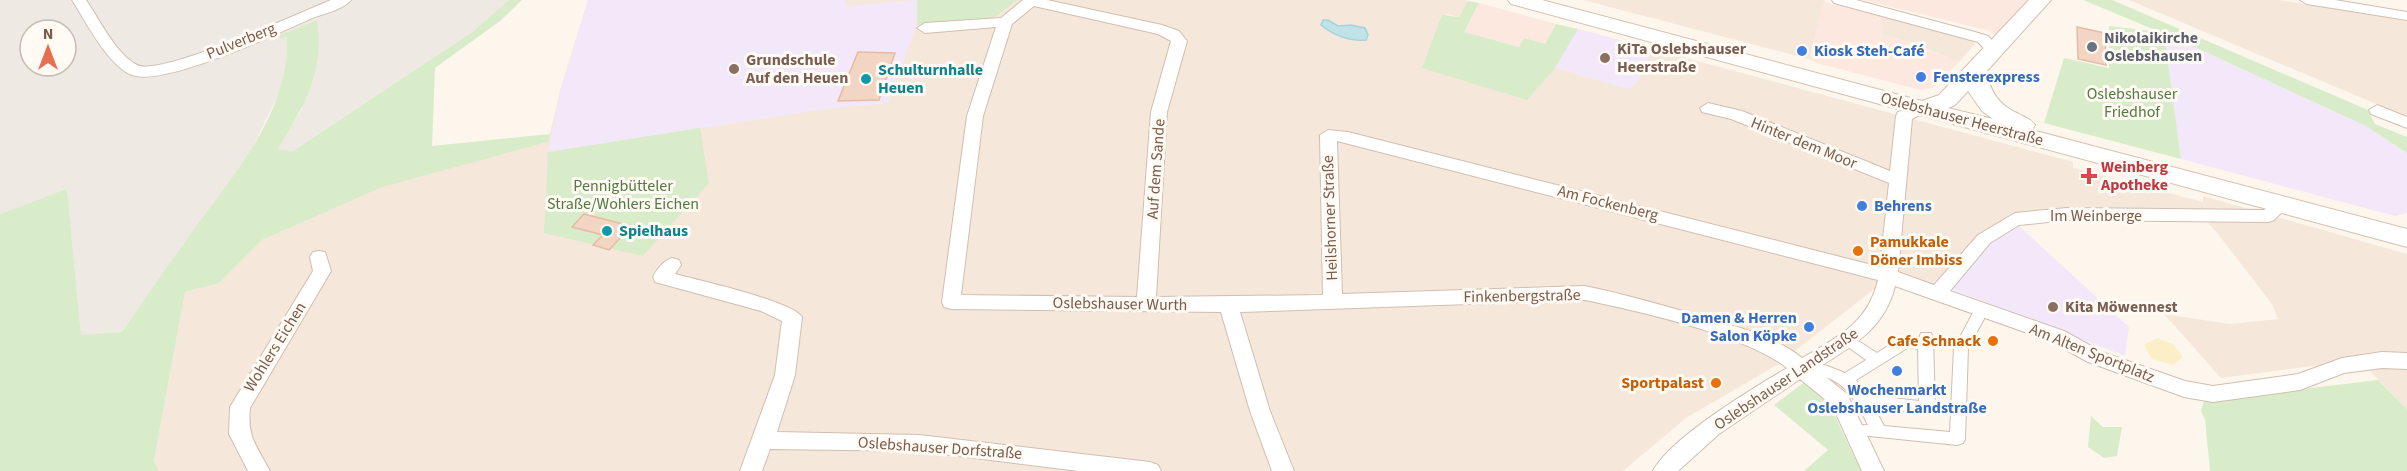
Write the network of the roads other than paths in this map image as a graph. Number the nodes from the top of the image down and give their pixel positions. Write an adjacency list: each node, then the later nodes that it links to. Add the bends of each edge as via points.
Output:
1 (79, 0): 2 (street, Pulverberg, via 124,62 136,71 164,70)
2 (344, 0)
3 (1518, 0): 14 (main road, Oslebshauser Heerstraße)
4 (1839, 0): 11 (street, via 1983,39)
5 (2041, 0): 11 (main road)
6 (2307, 0): 8 (street)
7 (1031, 1): 9 (street); 27 (street, Auf dem Sande, via 1174,33 1179,38 1159,112)
8 (2407, 16)
9 (1005, 22): 10 (street); 27 (street, Oslebshauser Wurth, via 975,116 951,302)
10 (925, 28)
11 (1993, 50): 12 (main road)
12 (1975, 72): 14 (main road, via 1947,100); 18 (main road, via 1980,95 1987,104)
13 (1708, 108): 19 (street, Hinter dem Moor, via 1736,115)
14 (1924, 108): 18 (main road, Oslebshauser Heerstraße); 19 (street, Oslebshauser Landstraße, via 1904,116)
15 (2377, 110): 16 (street)
16 (2407, 123)
17 (1328, 135): 24 (street, Am Fockenberg, via 1348,136); 26 (street, Heilshorner Straße)
18 (2060, 145): 20 (main road, Oslebshauser Heerstraße)
19 (1899, 181): 24 (street, Oslebshauser Landstraße)
20 (2281, 204): 21 (main road, Oslebshauser Heerstraße); 25 (street, Im Weinberge, via 2268,216 2067,214 2015,219 1984,239)
21 (2404, 235)
22 (319, 257): 39 (street, Wohlers Eichen, via 322,271 240,407 239,440)
23 (672, 265): 38 (street, via 662,277 767,306 792,317 793,342)
24 (1888, 276): 25 (street, Am Alten Sportplatz); 30 (street, Oslebshauser Landstraße, via 1874,314)
25 (1938, 293): 32 (street, Am Alten Sportplatz, via 2057,336 2095,357 2199,392 2213,394 2300,382 2342,366)
26 (1333, 302): 28 (street, Finkenbergstraße); 33 (street, Finkenbergstraße, via 1585,293 1744,336)
27 (1146, 304): 28 (street, Oslebshauser Wurth)
28 (1229, 305): 42 (street, via 1260,411)
29 (1978, 317): 37 (street, via 1961,348 1957,439)
30 (1849, 340): 31 (street); 33 (street, Oslebshauser Landstraße)
31 (1878, 361): 34 (street); 35 (street, via 1907,341 1925,341 1927,408)
32 (2407, 361)
33 (1802, 367): 34 (street, via 1828,370); 36 (street, Finkenbergstraße, via 1840,400); 43 (street, Oslebshauser Landstraße, via 1709,432)
34 (1847, 379): 35 (street)
35 (1863, 400): 37 (street)
36 (1855, 430): 37 (street); 44 (street, Finkenbergstraße)
37 (1879, 431)
38 (764, 440): 40 (street); 41 (street, Oslebshauser Dorfstraße, via 918,443)
39 (259, 471)
40 (751, 471)
41 (1150, 471)
42 (1283, 471)
43 (1664, 471)
44 (1873, 471)

